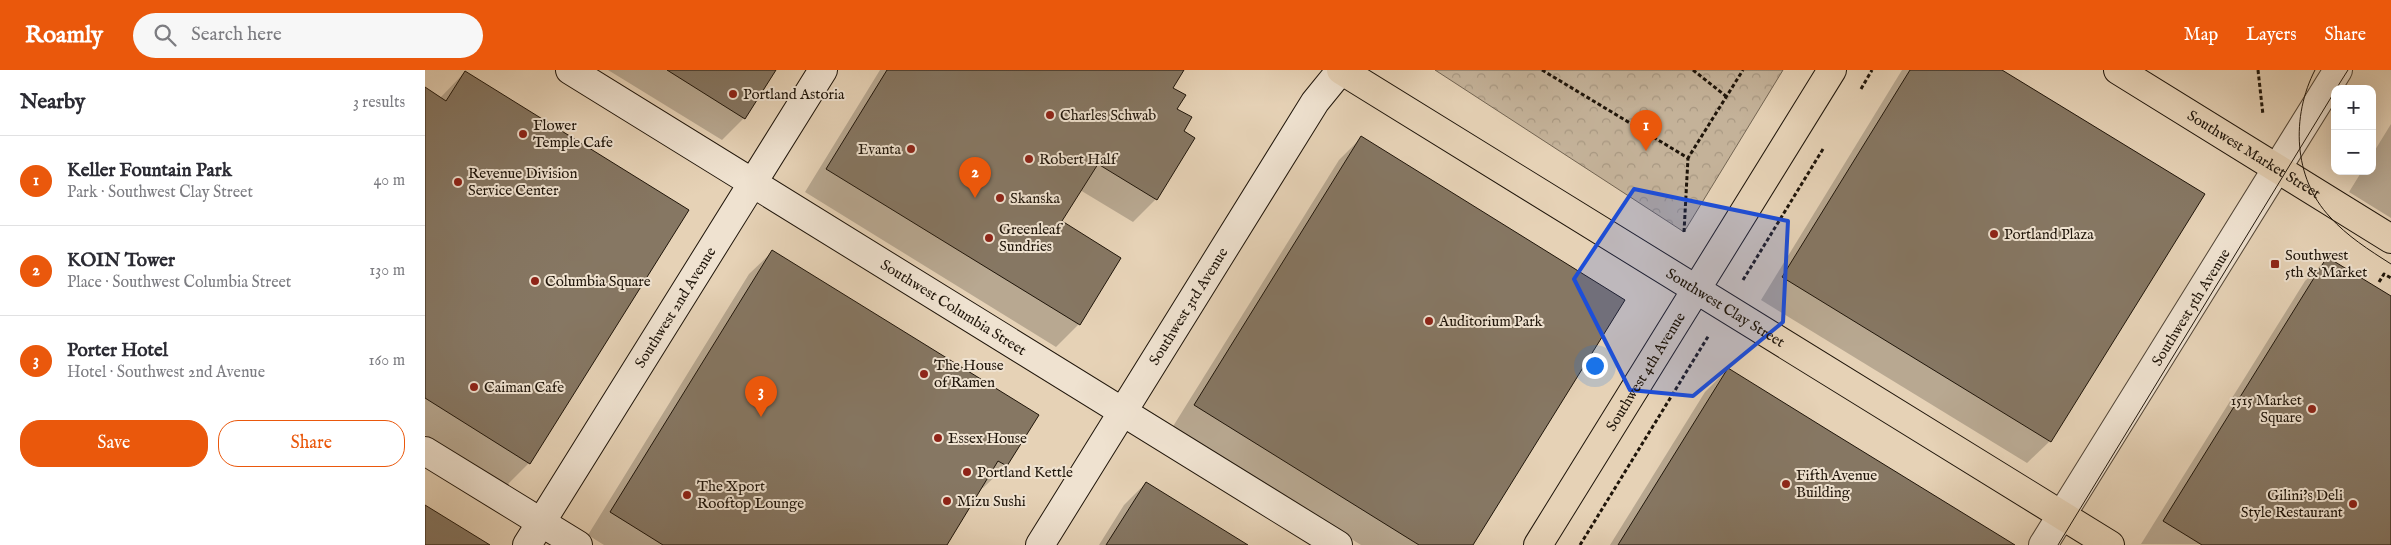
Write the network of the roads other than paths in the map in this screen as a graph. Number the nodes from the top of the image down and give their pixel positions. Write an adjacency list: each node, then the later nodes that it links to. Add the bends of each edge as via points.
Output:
1 (570, 70): 8 (main road, Southwest Columbia Street)
2 (823, 70): 8 (main road, Southwest 2nd Avenue)
3 (1341, 70): 10 (main road, Southwest Clay Street); 11 (main road, Southwest 3rd Avenue, via 1310,110)
4 (1832, 70): 10 (main road, Southwest 4th Avenue)
5 (2117, 70): 7 (main road, Southwest Market Street)
6 (2338, 70): 7 (main road, Southwest 5th Avenue)
7 (2277, 168): 9 (main road, Southwest Market Street); 13 (main road, Southwest 5th Avenue)
8 (753, 183): 11 (main road, Southwest Columbia Street); 14 (main road, Southwest 2nd Avenue)
9 (2391, 239)
10 (1697, 289): 13 (main road, Southwest Clay Street); 18 (main road, Southwest 4th Avenue)
11 (1123, 412): 16 (main road, Southwest 3rd Avenue); 17 (main road, Southwest Columbia Street)
12 (425, 451): 14 (main road)
13 (2062, 515): 19 (main road, Southwest 5th Avenue); 20 (main road, Southwest Clay Street)
14 (534, 534): 15 (main road)
15 (578, 545)
16 (1040, 545)
17 (1338, 545)
18 (1538, 545)
19 (2043, 545)
20 (2111, 545)

